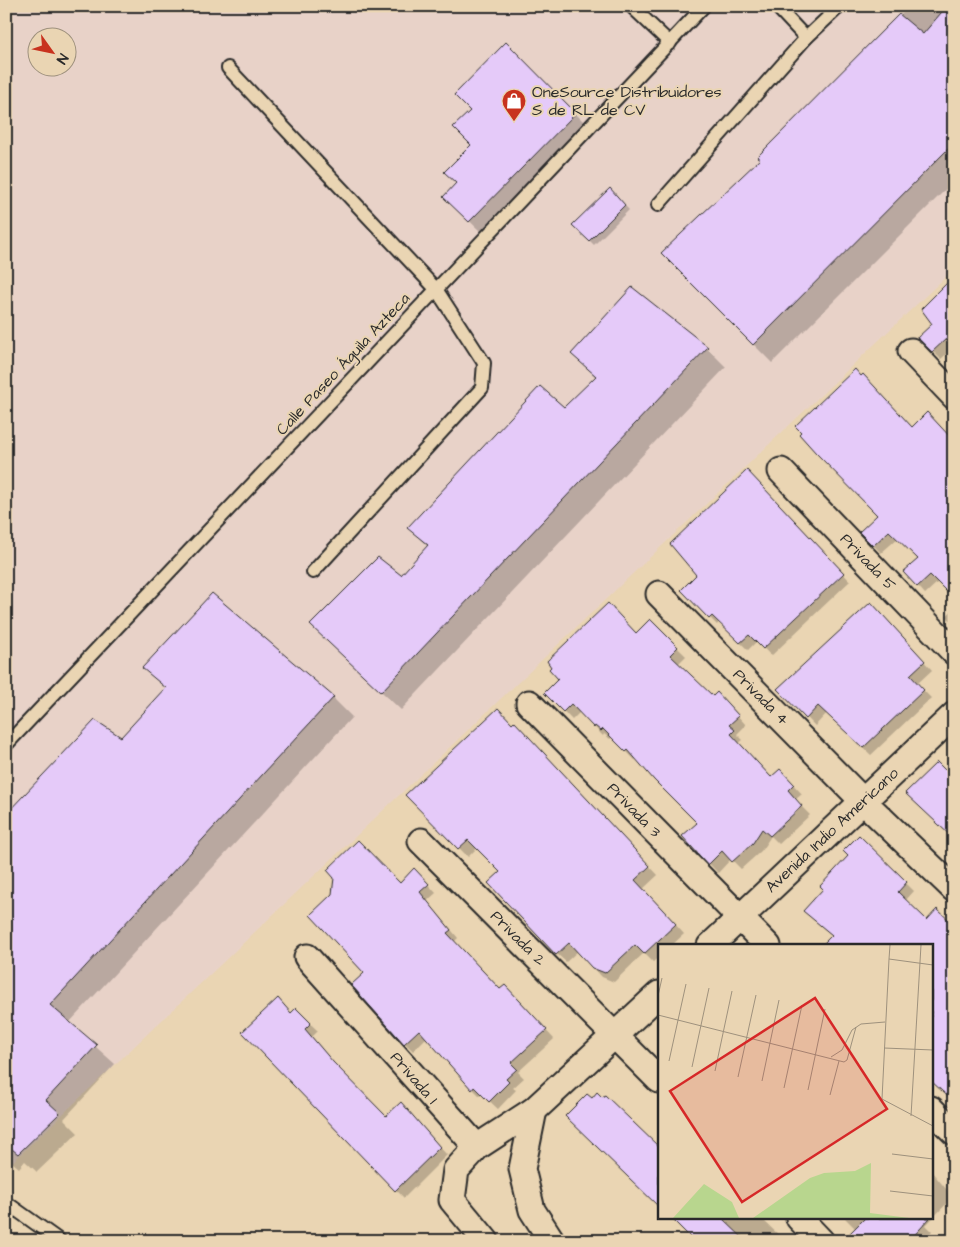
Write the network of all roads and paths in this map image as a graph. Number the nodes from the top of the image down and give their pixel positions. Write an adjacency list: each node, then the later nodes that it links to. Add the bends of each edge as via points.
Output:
1 (631, 6): 6 (lane)
2 (704, 6): 6 (lane, Calle Paseo Águila Azteca)
3 (776, 6): 5 (lane)
4 (840, 6): 5 (lane)
5 (806, 38): 8 (lane)
6 (670, 43): 9 (lane, Calle Paseo Águila Azteca)
7 (228, 68): 9 (lane)
8 (658, 204)
9 (436, 290): 13 (lane, via 484,363 482,388); 18 (lane, Calle Paseo Águila Azteca)
10 (911, 351): 11 (street)
11 (954, 396)
12 (781, 471): 15 (street, Privada 5)
13 (313, 572)
14 (659, 594): 19 (street, Privada 4)
15 (954, 652)
16 (529, 703): 22 (street, Privada 3)
17 (954, 715): 19 (street, Avenida Indio Americano)
18 (6, 745)
19 (863, 801): 21 (street, Privada 4); 22 (street, Avenida Indio Americano)
20 (422, 841): 27 (street, Privada 2)
21 (954, 889)
22 (740, 918): 23 (street, Avenida Indio Americano); 24 (street, Privada 3)
23 (712, 944)
24 (766, 944)
25 (307, 957): 32 (street, Privada 1)
26 (658, 995): 27 (street)
27 (615, 1036): 28 (street, Privada 2); 29 (street)
28 (658, 1079)
29 (534, 1110): 32 (street); 37 (street, via 522,1169 532,1210)
30 (932, 1110): 31 (street)
31 (954, 1132)
32 (477, 1147): 36 (street, via 456,1170 452,1200)
33 (11, 1206): 35 (lane)
34 (801, 1220): 38 (street)
35 (60, 1241)
36 (486, 1241)
37 (552, 1241)
38 (821, 1241)

